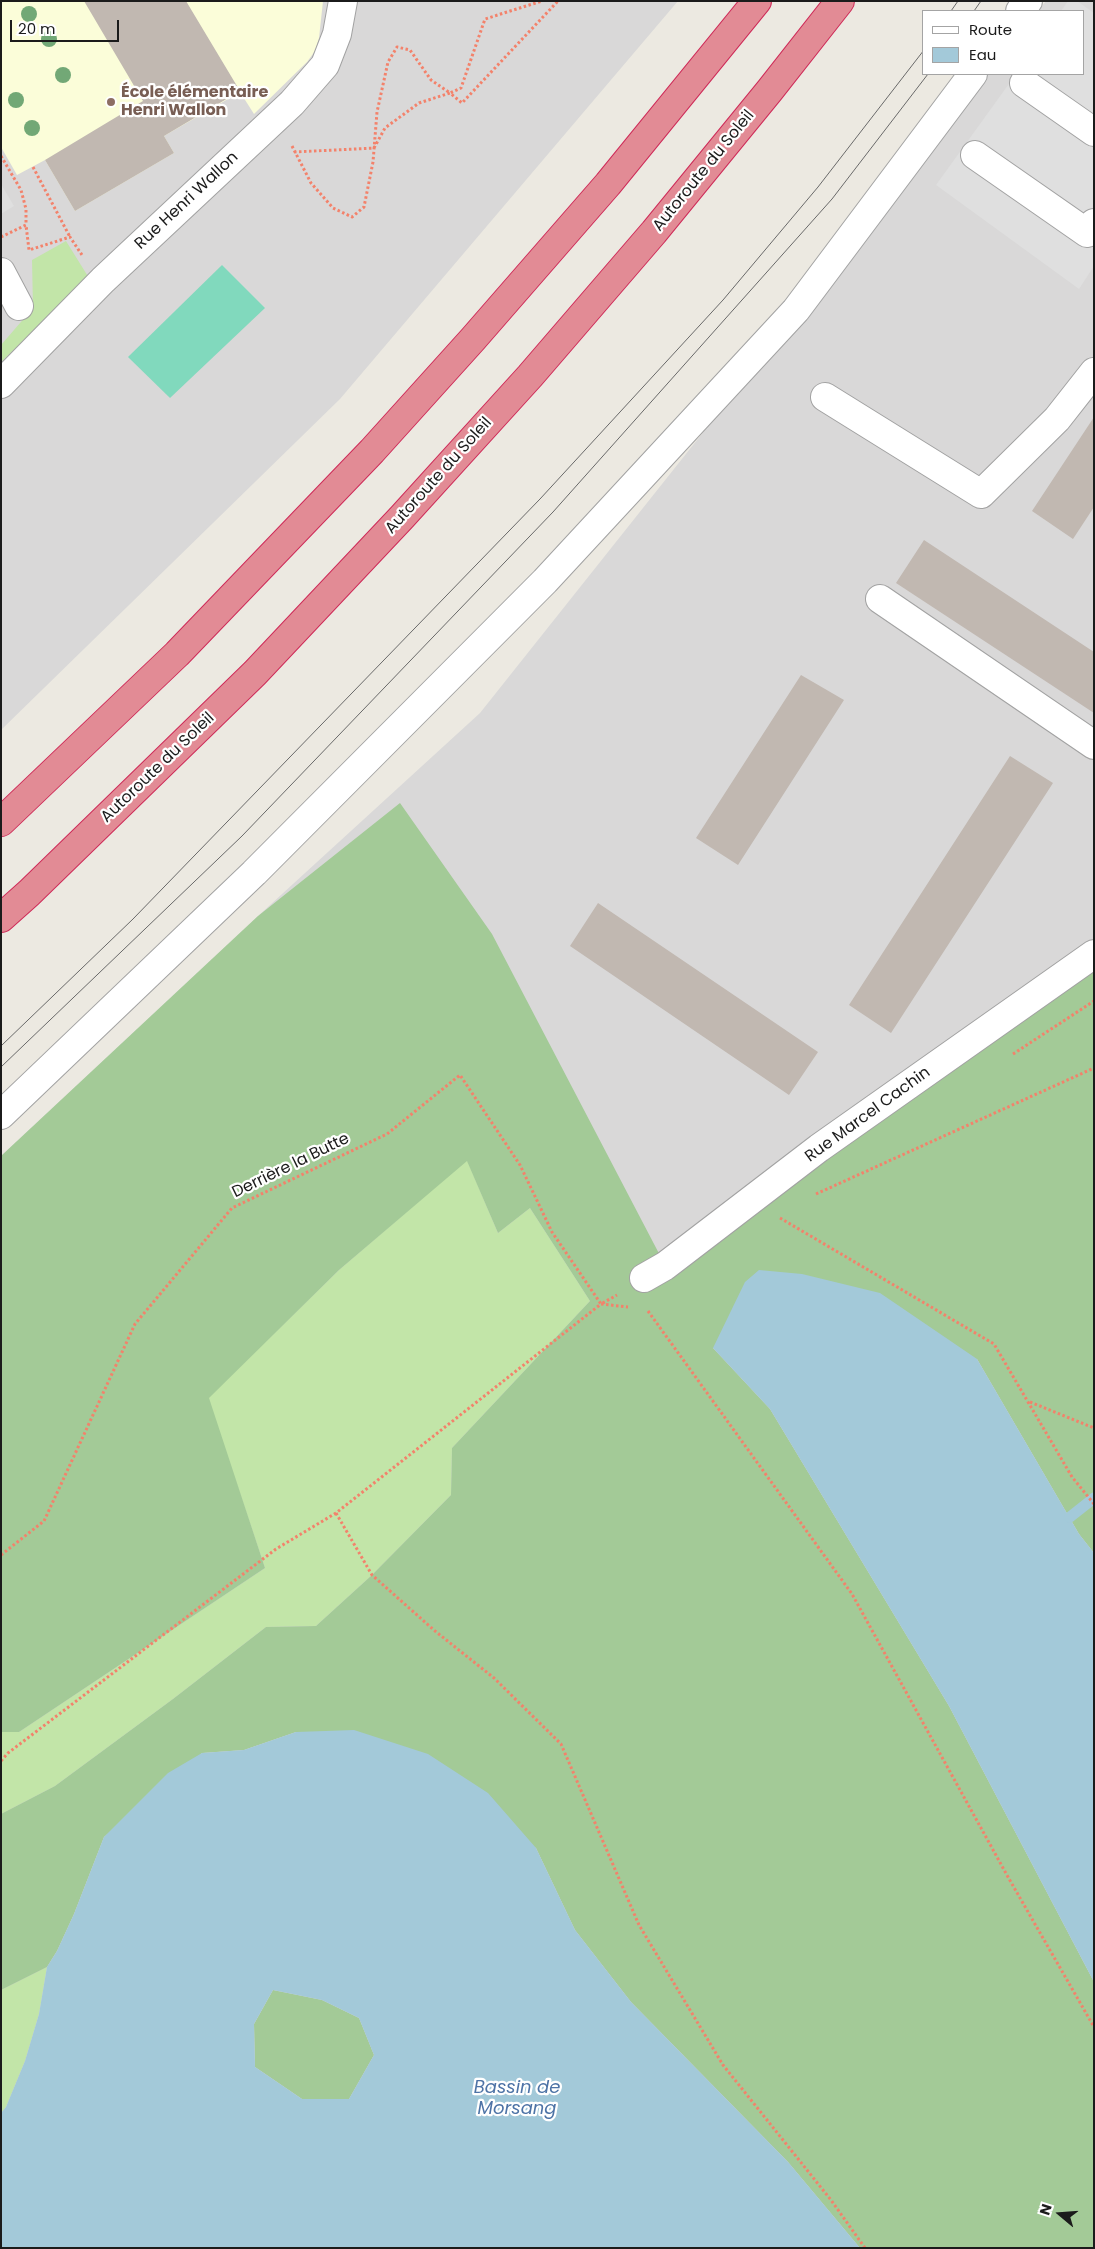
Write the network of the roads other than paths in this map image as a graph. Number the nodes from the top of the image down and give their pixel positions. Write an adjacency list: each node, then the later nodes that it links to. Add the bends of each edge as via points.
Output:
1 (342, 1): 12 (street, Rue Henri Wallon, via 337,34 325,65 284,112 103,280)
2 (757, 1): 16 (highway, via 608,184 372,451 177,654)
3 (840, 1): 17 (highway, Autoroute du Soleil, via 654,232 402,517 255,673)
4 (972, 75): 19 (street, via 796,310 545,581 254,873)
5 (1024, 83): 6 (street)
6 (1094, 132)
7 (975, 155): 8 (street, via 1087,233)
8 (1094, 223)
9 (1, 272): 10 (street)
10 (19, 306)
11 (1094, 372): 13 (street, via 1058,419 981,494)
12 (1, 384)
13 (825, 397)
14 (880, 599): 15 (street)
15 (1094, 745)
16 (1, 822)
17 (1, 918)
18 (1094, 954): 20 (street, Rue Marcel Cachin, via 819,1148 665,1266)
19 (1, 1115)
20 (643, 1291)

